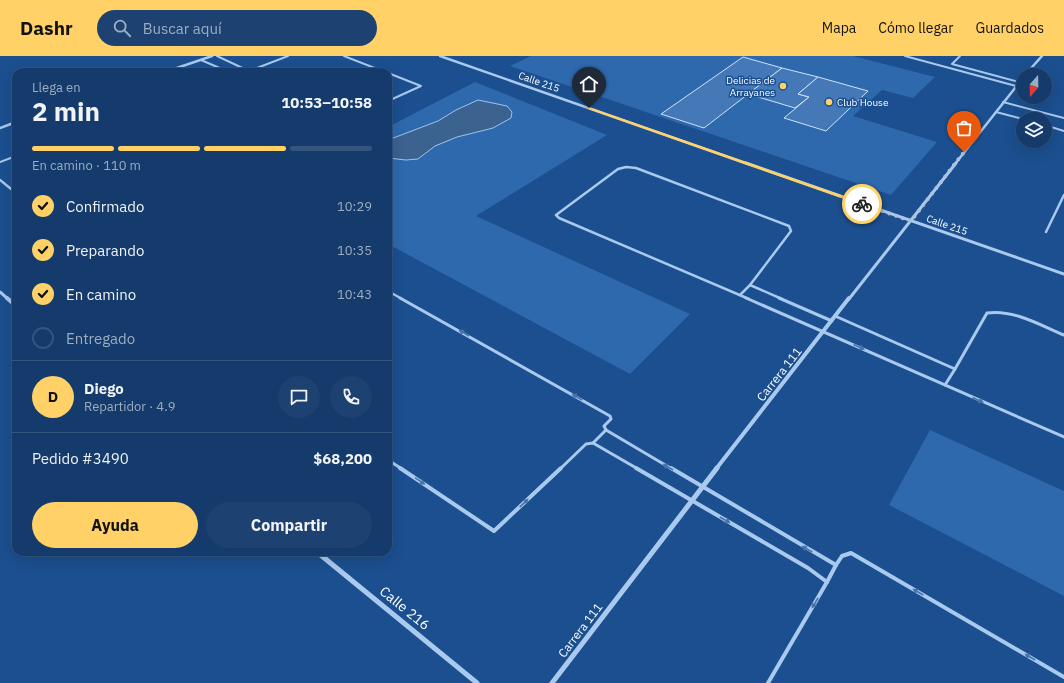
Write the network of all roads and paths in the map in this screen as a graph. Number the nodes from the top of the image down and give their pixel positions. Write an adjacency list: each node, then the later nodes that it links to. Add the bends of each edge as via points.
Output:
1 (212, 56): 9 (street)
2 (217, 56): 13 (lane)
3 (288, 56): 14 (lane)
4 (344, 56): 15 (lane)
5 (440, 56): 36 (street, Calle 215)
6 (905, 56): 16 (lane)
7 (960, 56): 10 (lane)
8 (1042, 56): 17 (street)
9 (201, 60): 11 (street); 12 (lane)
10 (952, 64): 16 (lane); 19 (lane)
11 (177, 68)
12 (220, 68)
13 (243, 68)
14 (257, 68)
15 (376, 68)
16 (948, 68): 20 (lane)
17 (1032, 68)
18 (392, 74): 22 (lane, via 421,86)
19 (1016, 83)
20 (1016, 84)
21 (1016, 86): 23 (street, Carrera 111)
22 (392, 99)
23 (1003, 102): 24 (street, Carrera 111); 26 (lane)
24 (996, 112): 25 (lane); 36 (street, Carrera 111)
25 (1016, 117)
26 (1064, 118)
27 (12, 124): 29 (street)
28 (1052, 127): 30 (lane)
29 (0, 128)
30 (1064, 131)
31 (12, 158): 32 (lane)
32 (0, 162)
33 (0, 180): 34 (lane)
34 (12, 189)
35 (1064, 195): 37 (lane)
36 (911, 221): 38 (street, Calle 215); 44 (street, Carrera 111)
37 (1046, 232)
38 (1064, 274)
39 (750, 285): 42 (lane); 42 (lane, via 791,228 636,168 618,169 556,215); 45 (lane)
40 (0, 292): 43 (street)
41 (392, 293): 50 (lane, one-way to 41, via 604,426 611,419 610,416)
42 (740, 295): 46 (lane)
43 (12, 302)
44 (835, 316): 45 (street, Carrera 111); 48 (lane)
45 (832, 321): 46 (street, Carrera 111)
46 (824, 332): 49 (lane, one-way to 49); 54 (street, Carrera 111)
47 (1064, 335): 48 (lane, via 1004,313 987,313)
48 (955, 369): 49 (lane)
49 (945, 385): 51 (lane, one-way to 51)
50 (606, 430): 52 (lane); 54 (lane, one-way to 50)
51 (1064, 437)
52 (593, 443): 53 (lane, one-way to 52, via 494,531 586,444); 55 (lane)
53 (392, 463)
54 (702, 487): 55 (street, Carrera 111); 57 (lane, one-way to 54)
55 (691, 501): 58 (lane, one-way to 58, via 808,568); 61 (street, Carrera 111)
56 (322, 556): 60 (street, Calle 216)
57 (836, 565): 58 (lane); 59 (lane, one-way to 57, via 851,554 842,556)
58 (827, 582): 62 (lane, one-way to 62)
59 (1064, 677)
60 (477, 683)
61 (552, 683)
62 (768, 683)

